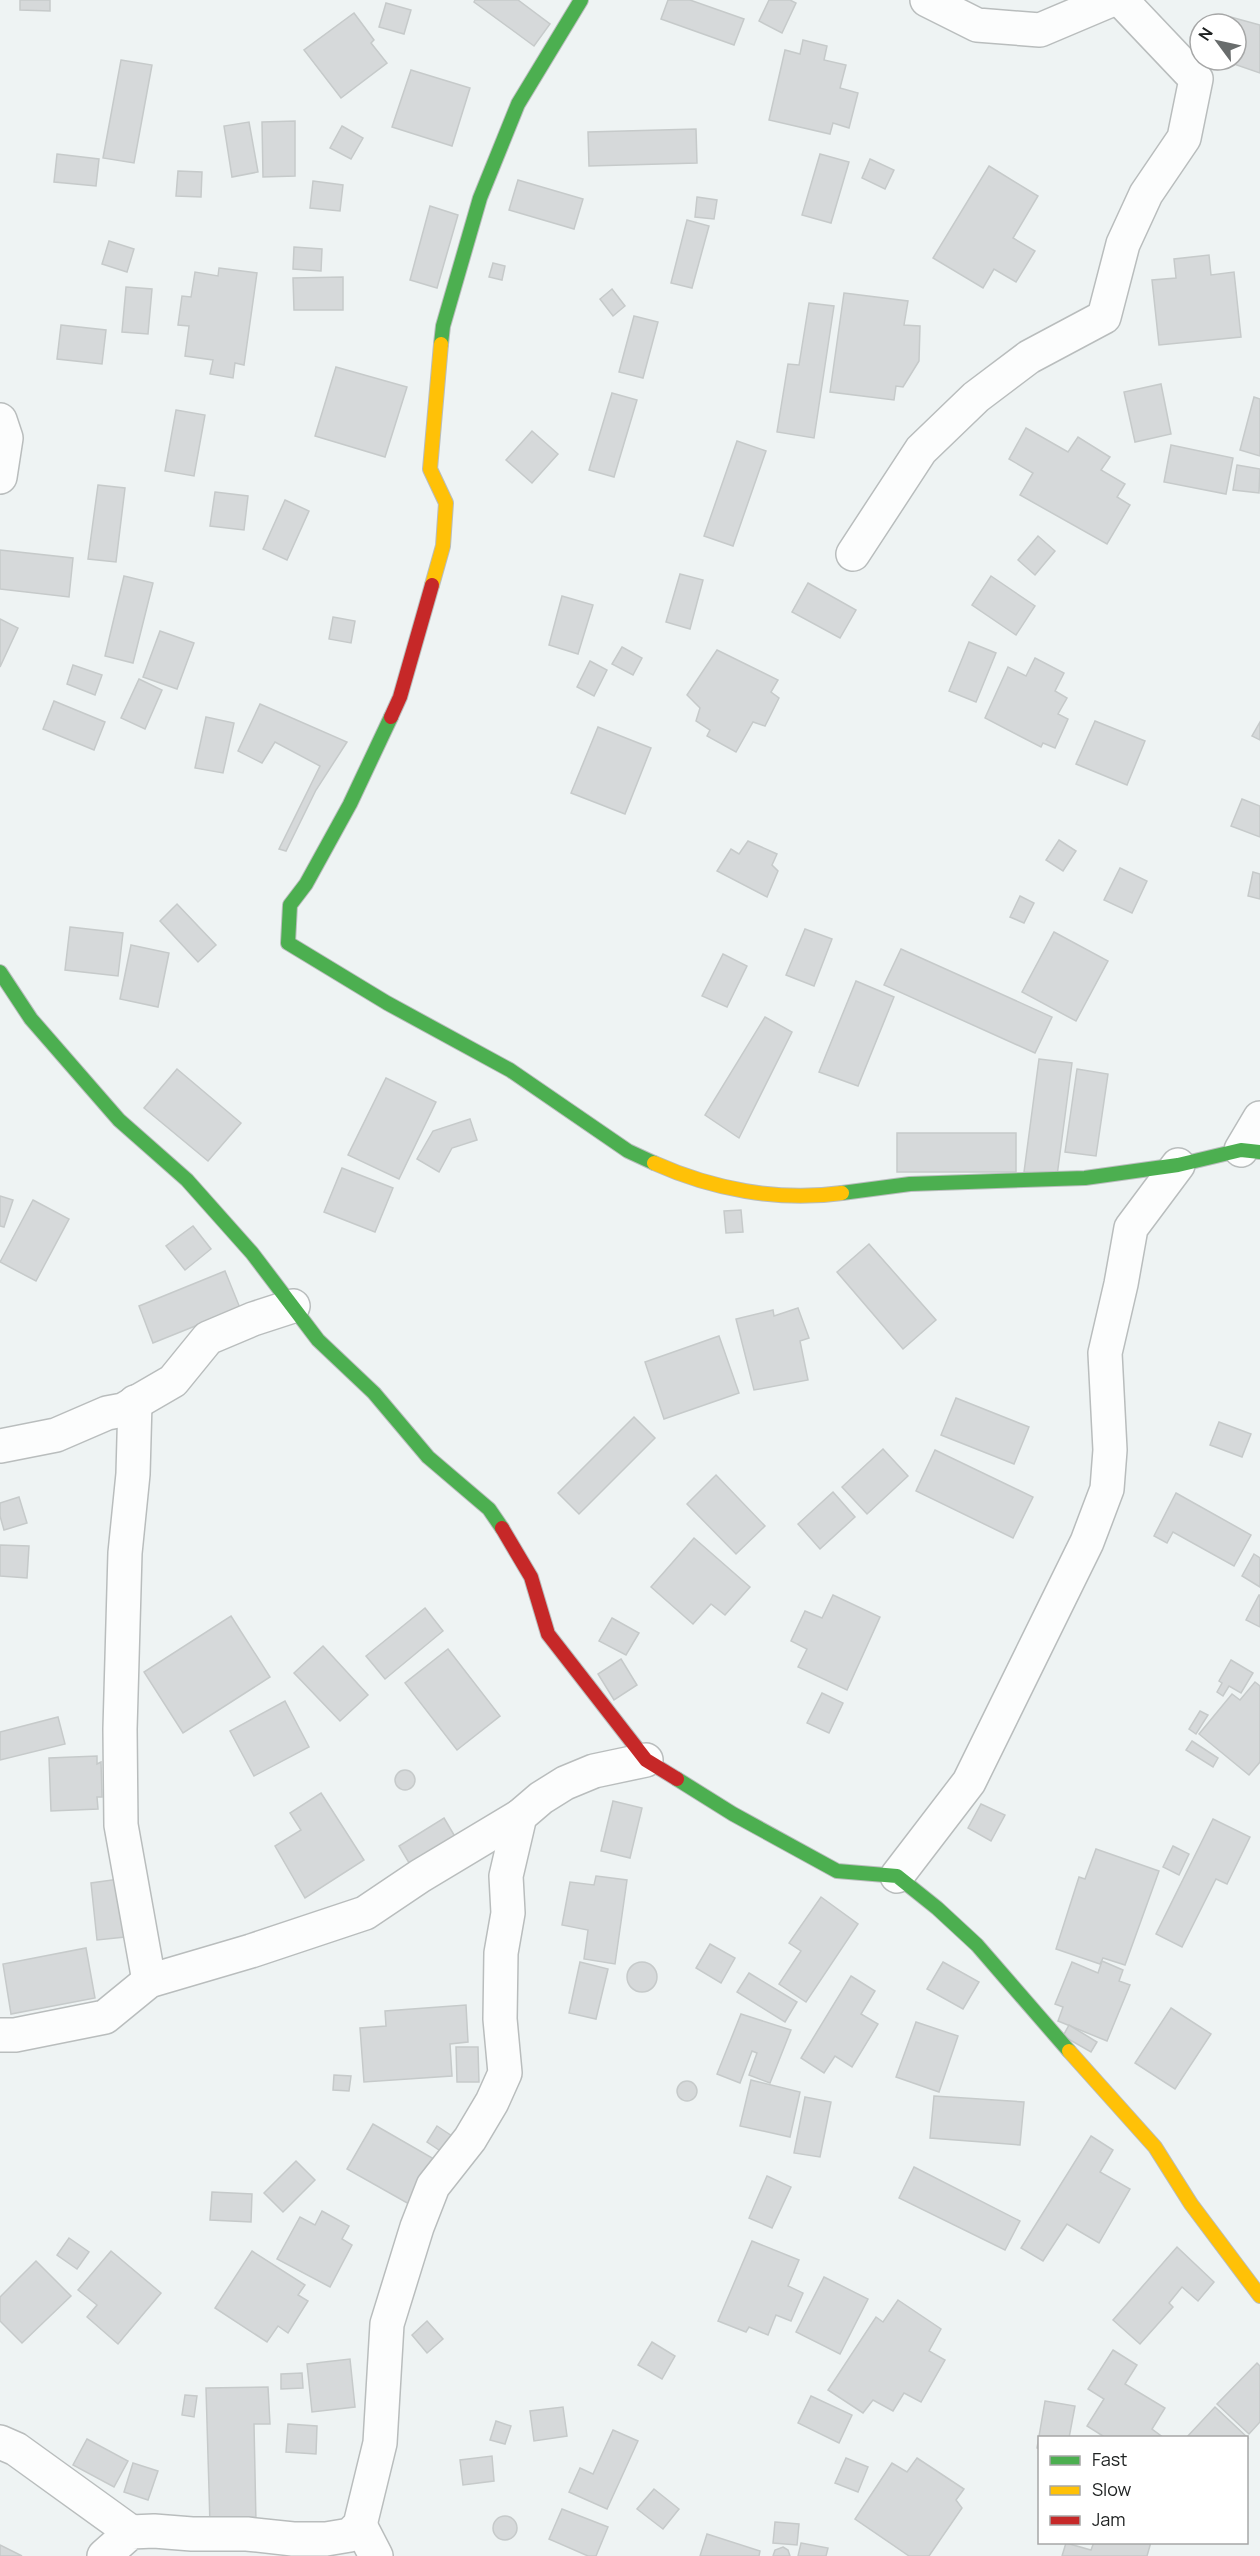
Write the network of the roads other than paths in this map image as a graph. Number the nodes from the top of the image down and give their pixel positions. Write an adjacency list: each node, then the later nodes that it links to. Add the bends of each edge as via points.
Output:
1 (581, 0): 11 (street, via 518,104 480,198 443,326 430,469 446,503 443,546 400,698 351,804 290,905 288,943 510,1070 628,1151 686,1177 771,1195 824,1196 910,1184 1085,1179)
2 (927, 0): 3 (street, via 977,25 1040,30)
3 (1111, 0)
4 (1121, 0): 7 (street, via 1196,79 1184,138 1146,194 1123,244 1104,317 1029,357 968,405 921,450)
5 (0, 420): 6 (street, via 6,438)
6 (0, 477)
7 (853, 554)
8 (0, 972): 12 (street, via 31,1019 119,1120 187,1180 252,1252)
9 (1260, 1118): 10 (street)
10 (1251, 1151): 11 (street)
11 (1178, 1165): 17 (street, via 1131,1228 1105,1353 1110,1450 1107,1489 1087,1542 969,1782)
12 (293, 1306): 13 (street, via 208,1338 173,1381); 15 (street, via 318,1340 374,1393 428,1457 489,1509 531,1577 548,1634)
13 (135, 1402): 14 (street, via 56,1435); 18 (street, via 124,1588 121,1825)
14 (0, 1446)
15 (646, 1760): 16 (street, via 594,1771 565,1783); 17 (street, via 837,1871)
16 (520, 1816): 18 (street, via 365,1913); 22 (street, via 506,1876 508,1913 501,1953 500,2019 505,2073 470,2139 433,2186 417,2227 387,2324 380,2443)
17 (897, 1876): 20 (street, via 977,1945 1155,2147 1191,2204)
18 (149, 1981): 19 (street, via 105,2017)
19 (0, 2035)
20 (1260, 2296)
21 (0, 2442): 23 (street, via 16,2449)
22 (360, 2526): 23 (street, via 350,2535 293,2540 247,2534); 25 (street)
23 (131, 2532): 24 (street)
24 (104, 2556)
25 (376, 2556)

